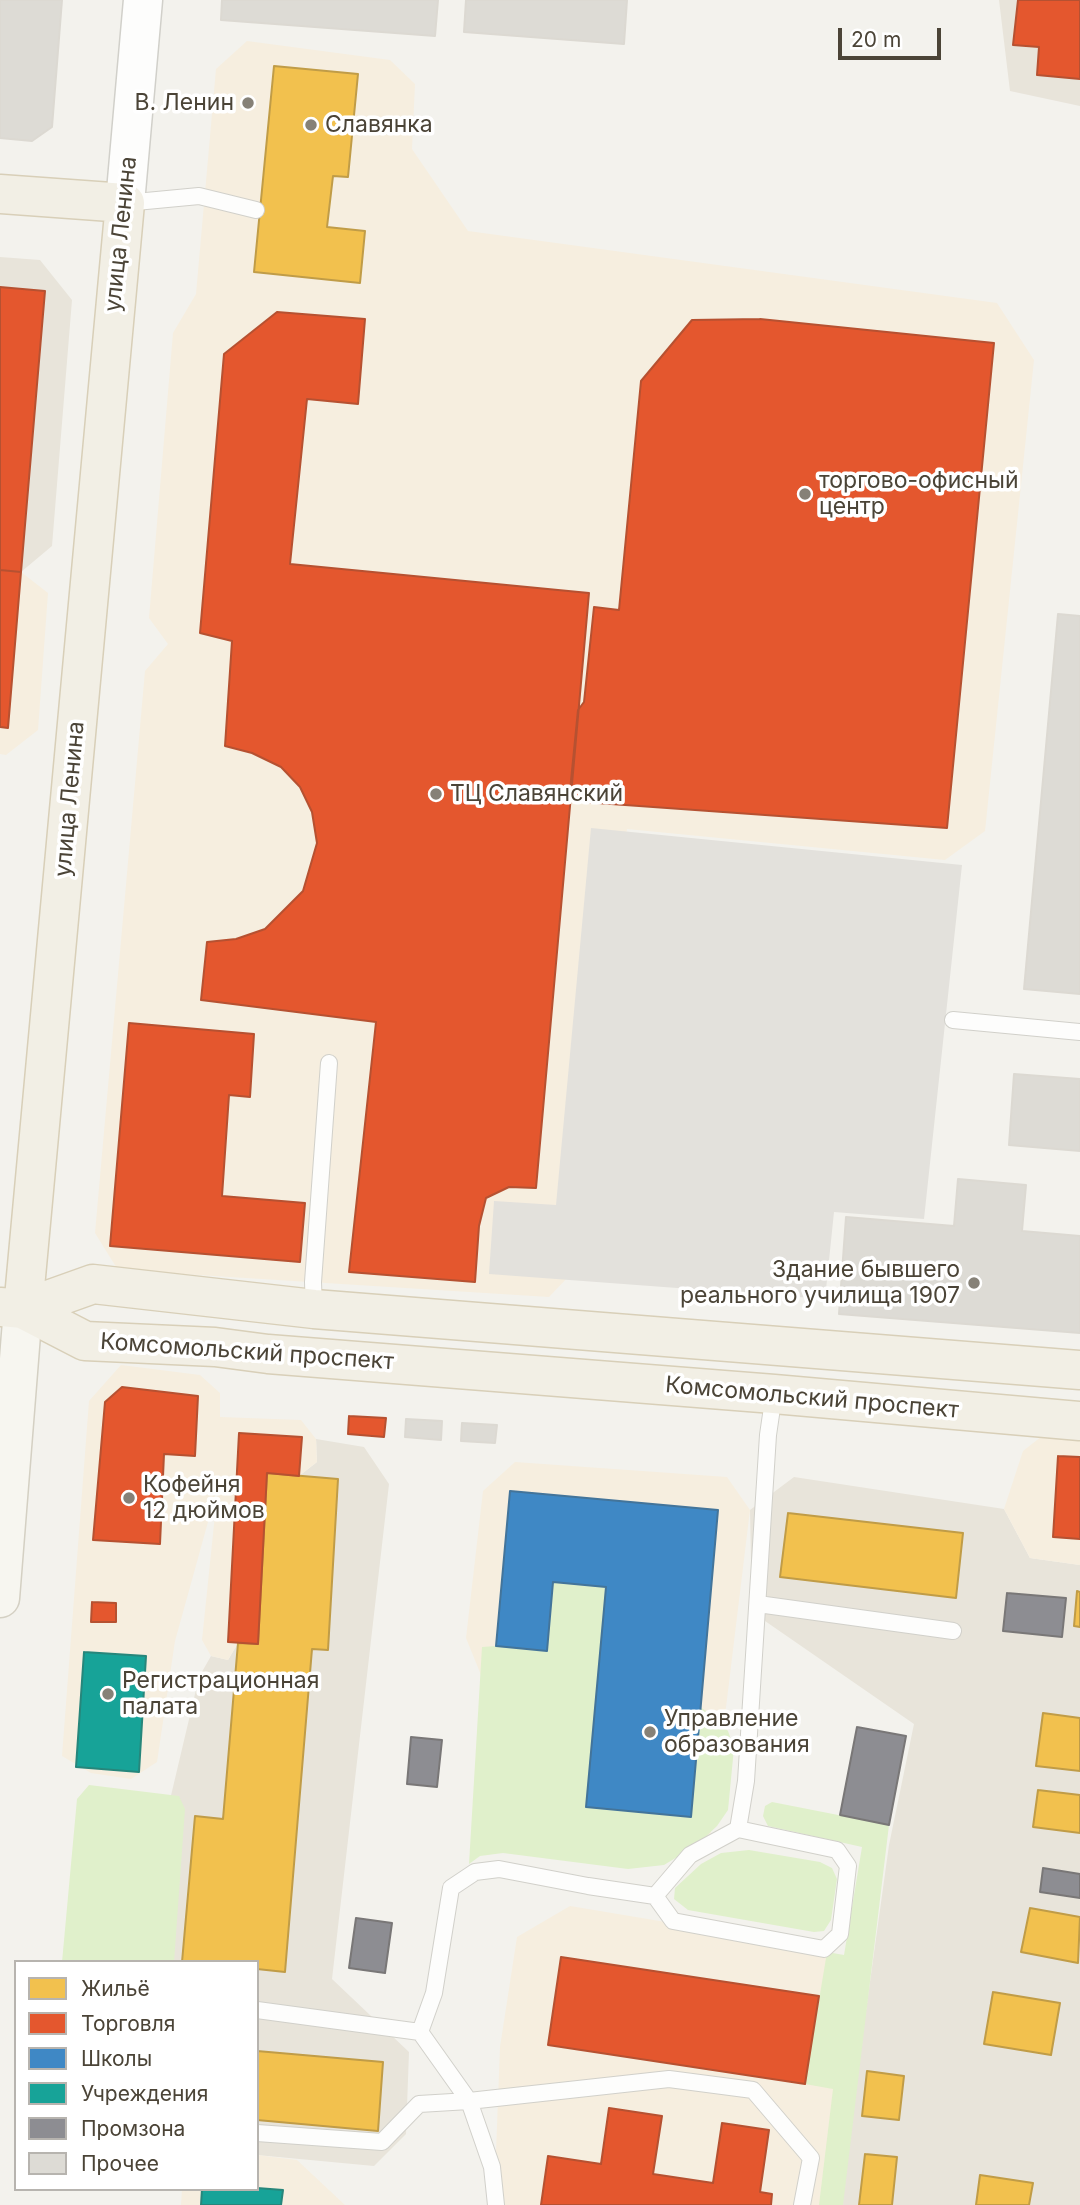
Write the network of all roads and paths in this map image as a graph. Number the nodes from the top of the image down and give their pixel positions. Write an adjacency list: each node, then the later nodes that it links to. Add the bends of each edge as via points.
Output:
1 (143, 0): 3 (street, улица Ленина)
2 (0, 194): 3 (main road)
3 (125, 203): 4 (lane, via 199,196); 8 (main road, улица Ленина)
4 (256, 210)
5 (953, 1020): 6 (lane)
6 (1080, 1032)
7 (330, 1063): 9 (lane)
8 (12, 1308): 9 (main road, Комсомольский проспект, via 93,1284); 11 (main road, Комсомольский проспект, via 85,1340); 13 (main road, улица Ленина)
9 (314, 1310): 10 (main road, Комсомольский проспект)
10 (1080, 1370)
11 (774, 1394): 12 (main road, Комсомольский проспект); 14 (lane)
12 (1080, 1421)
13 (0, 1598)
14 (758, 1604): 15 (lane); 16 (lane, via 746,1781)
15 (953, 1631)
16 (738, 1829): 17 (lane, via 691,1855); 17 (lane, via 837,1850 848,1866 840,1934 824,1949 673,1922)
17 (656, 1896): 19 (lane, via 499,1869 475,1872 451,1888 434,1993)
18 (259, 2010): 19 (lane)
19 (420, 2032): 20 (lane)
20 (469, 2101): 21 (lane, via 419,2104 382,2142); 22 (lane, via 492,2167); 23 (lane, via 669,2080 753,2090 811,2158)
21 (259, 2133)
22 (496, 2205)
23 (802, 2205)

